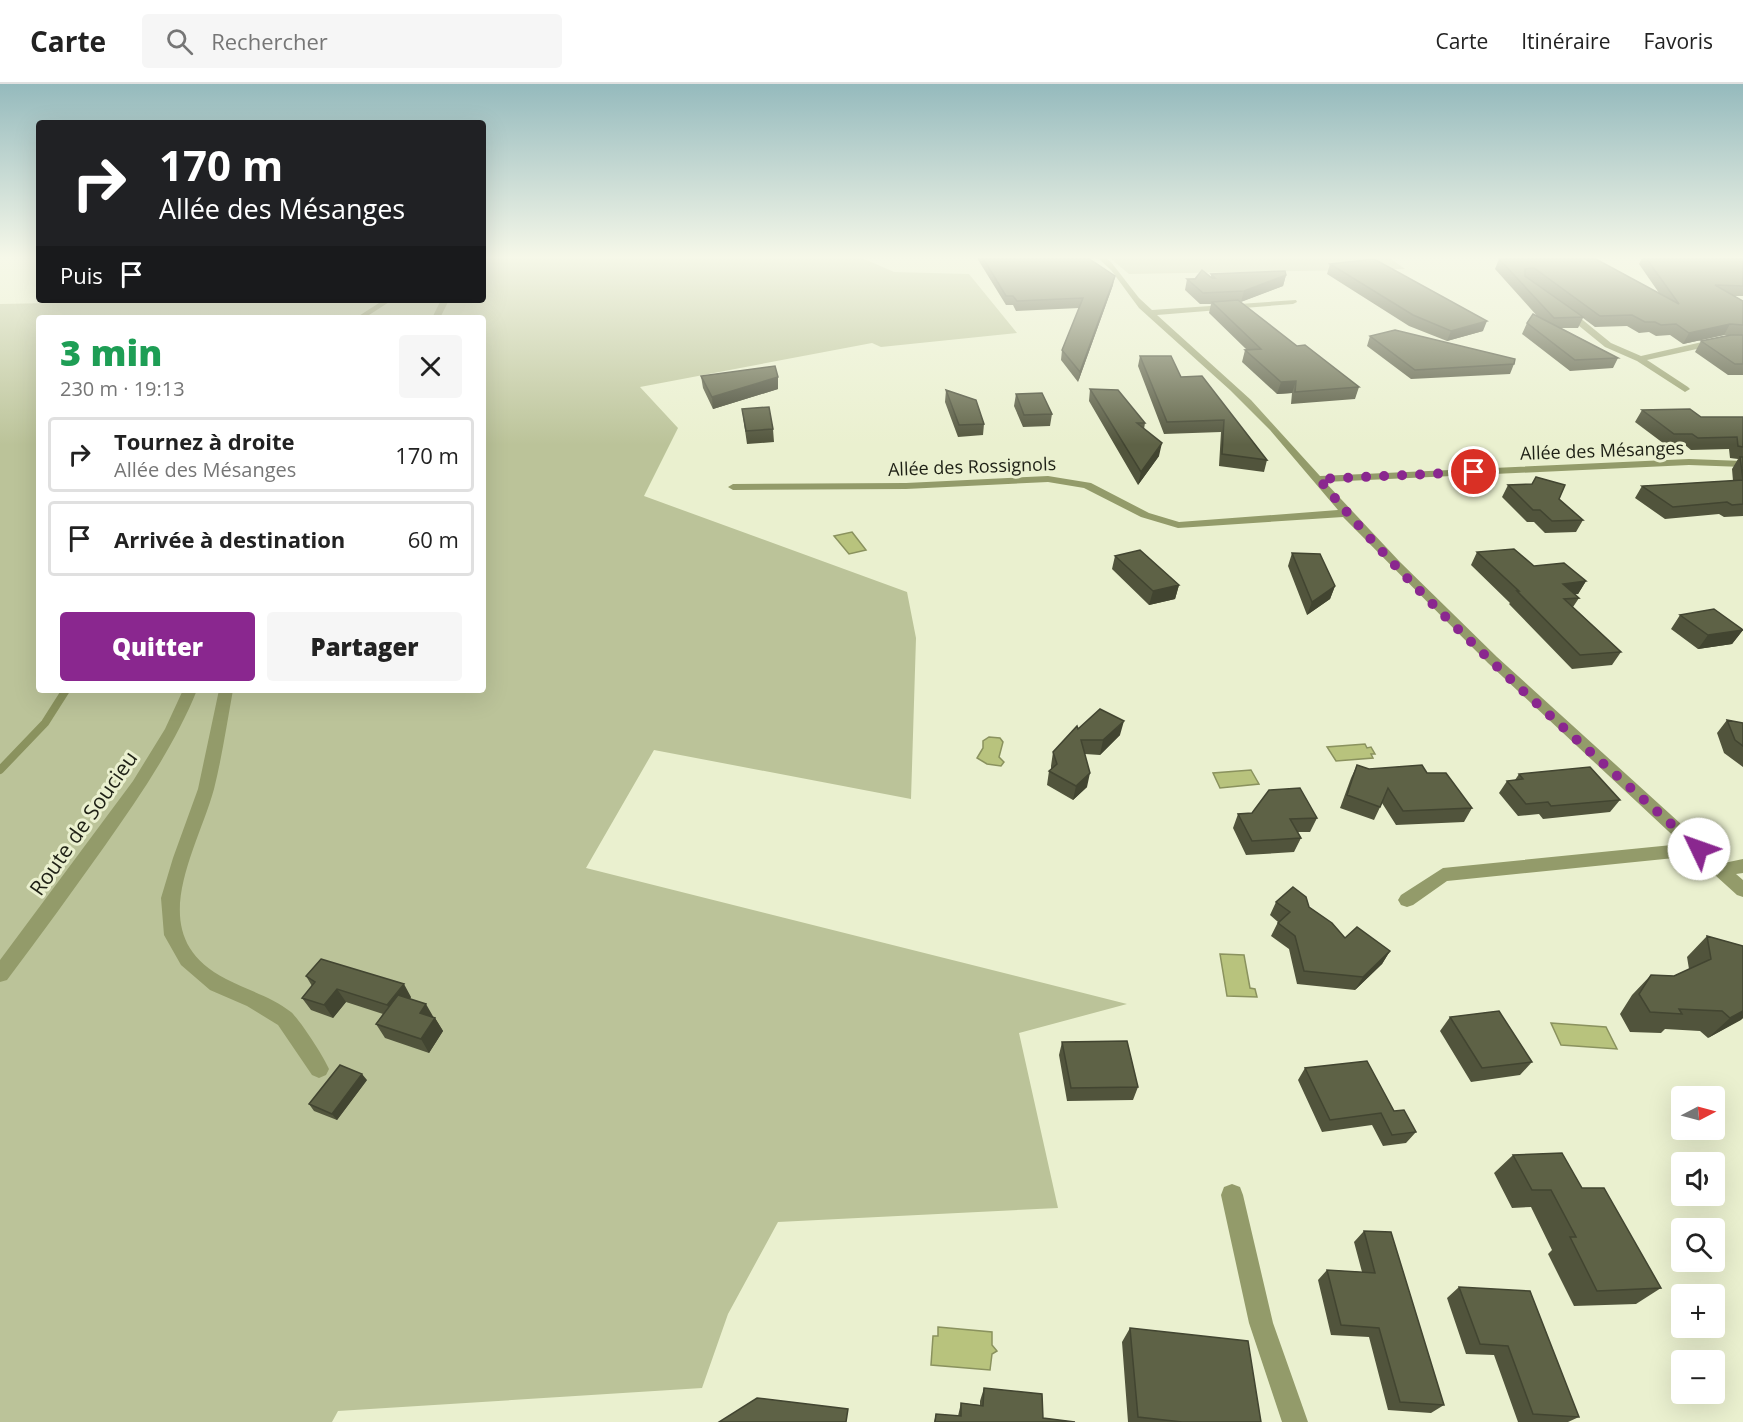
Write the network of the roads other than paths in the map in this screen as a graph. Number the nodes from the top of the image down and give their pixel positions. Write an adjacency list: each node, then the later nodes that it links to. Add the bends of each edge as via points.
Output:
1 (1159, 320): 7 (street, via 1262,415)
2 (1577, 320): 4 (street, via 1608,345)
3 (1743, 339): 4 (street)
4 (1640, 358): 5 (street)
5 (1685, 388)
6 (1743, 464): 7 (street, Allée des Mésanges, via 1689,462)
7 (1319, 479): 9 (street)
8 (733, 487): 9 (street, Allée des Rossignols, via 906,486 1060,479 1088,484 1145,515 1178,525)
9 (1346, 513): 12 (street, via 1445,615)
10 (189, 693): 17 (street, Route de Soucieu, via 166,743 126,803)
11 (225, 693): 18 (street, via 206,789 170,898 173,934 187,960 217,984 254,1000 285,1020)
12 (1699, 849): 14 (street); 16 (street, via 1443,875)
13 (1743, 866): 14 (street)
14 (1721, 870): 15 (street)
15 (1743, 890)
16 (1407, 900)
17 (0, 974)
18 (319, 1069)
19 (1232, 1195): 20 (street, via 1261,1323)
20 (1294, 1422)

